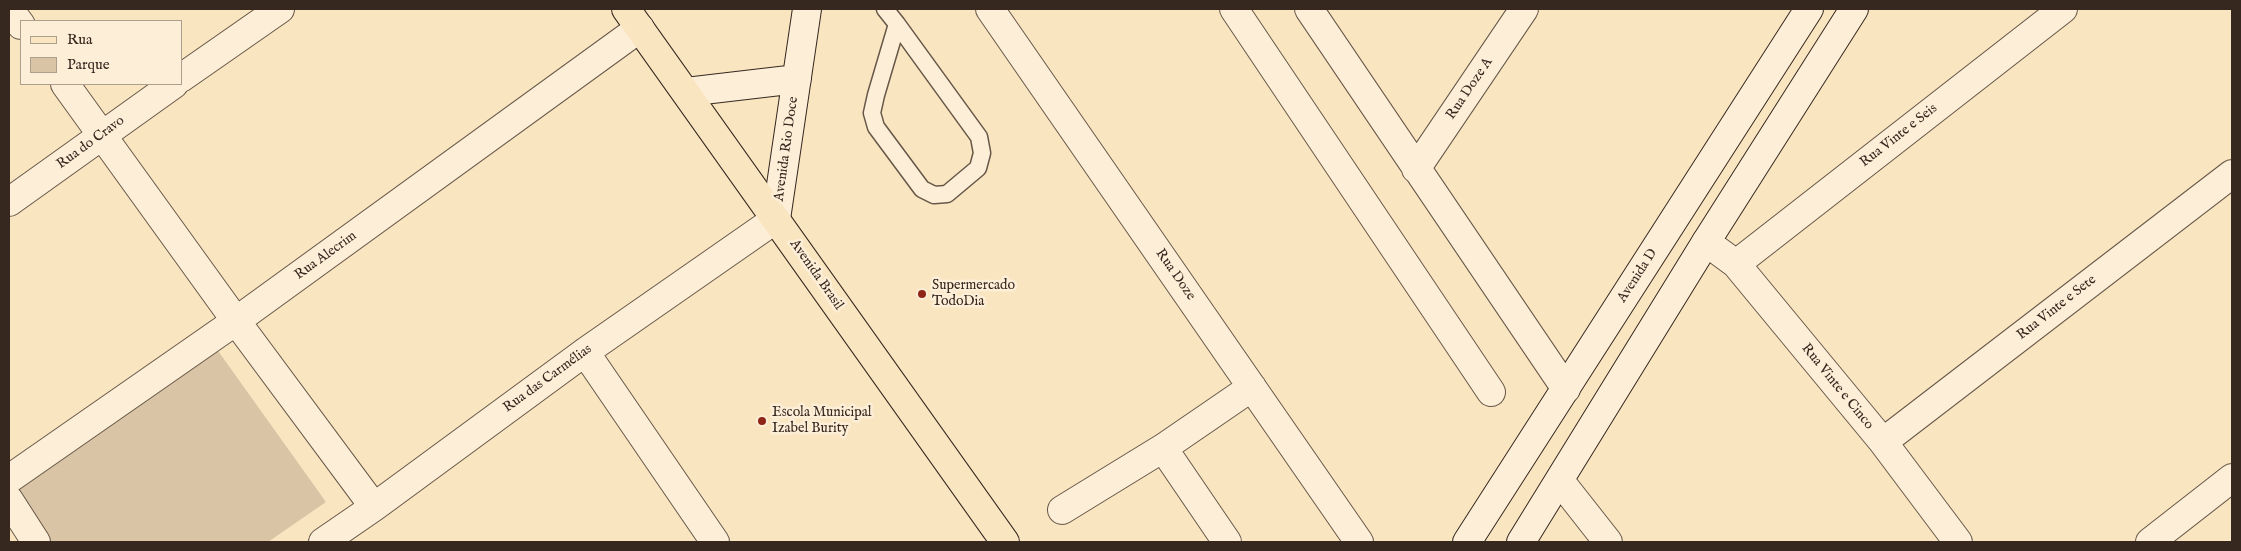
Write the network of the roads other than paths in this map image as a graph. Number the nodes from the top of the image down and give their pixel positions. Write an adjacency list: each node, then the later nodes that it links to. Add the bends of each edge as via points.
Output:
1 (9, 9): 13 (street)
2 (280, 9): 15 (street)
3 (808, 9): 16 (street, Avenida Rio Doce)
4 (885, 9): 14 (lane)
5 (990, 9): 29 (street, Rua Doze)
6 (1234, 9): 31 (street)
7 (1309, 9): 21 (street)
8 (1524, 9): 21 (street, Rua Doze A)
9 (1809, 9): 30 (street, Avenida D)
10 (1854, 9): 25 (street)
11 (2063, 9): 26 (street, Rua Vinte e Seis)
12 (633, 18): 19 (main road, Avenida Brasil); 27 (street, Rua Alecrim)
13 (20, 24)
14 (897, 24): 14 (lane, via 979,137 982,153 978,168 946,194 934,195 922,189 876,127 872,113)
15 (182, 77)
16 (797, 79): 19 (street, Avenida Rio Doce); 24 (street, Avenida Rio Doce)
17 (66, 85): 20 (street)
18 (173, 85): 20 (street, Rua do Cravo)
19 (686, 92): 24 (main road, Avenida Brasil)
20 (103, 134): 23 (street, Rua do Cravo); 27 (street)
21 (1416, 169): 30 (street)
22 (2232, 174): 32 (street, Rua Vinte e Sete)
23 (9, 202)
24 (776, 220): 28 (street, Rua das Carmélias); 43 (main road, Avenida Brasil)
25 (1706, 242): 26 (street, Rua Vinte e Cinco); 36 (street)
26 (1736, 264): 32 (street, Rua Vinte e Cinco)
27 (236, 321): 35 (street, Rua Alecrim); 38 (street)
28 (585, 352): 38 (street, Rua das Carmélias); 40 (street)
29 (1252, 388): 33 (street); 45 (street, Rua Doze)
30 (1566, 390): 46 (street, Avenida D)
31 (1491, 392)
32 (1883, 442): 49 (street, Rua Vinte e Cinco)
33 (1163, 448): 39 (street); 44 (street)
34 (2232, 478): 50 (street)
35 (9, 479)
36 (1560, 481): 47 (street); 48 (street)
37 (9, 500): 41 (street)
38 (374, 507): 42 (street, Rua das Carmélias)
39 (1062, 510)
40 (710, 540)
41 (36, 542)
42 (323, 542)
43 (1005, 542)
44 (1227, 542)
45 (1359, 542)
46 (1467, 542)
47 (1521, 542)
48 (1608, 542)
49 (1958, 542)
50 (2150, 542)

